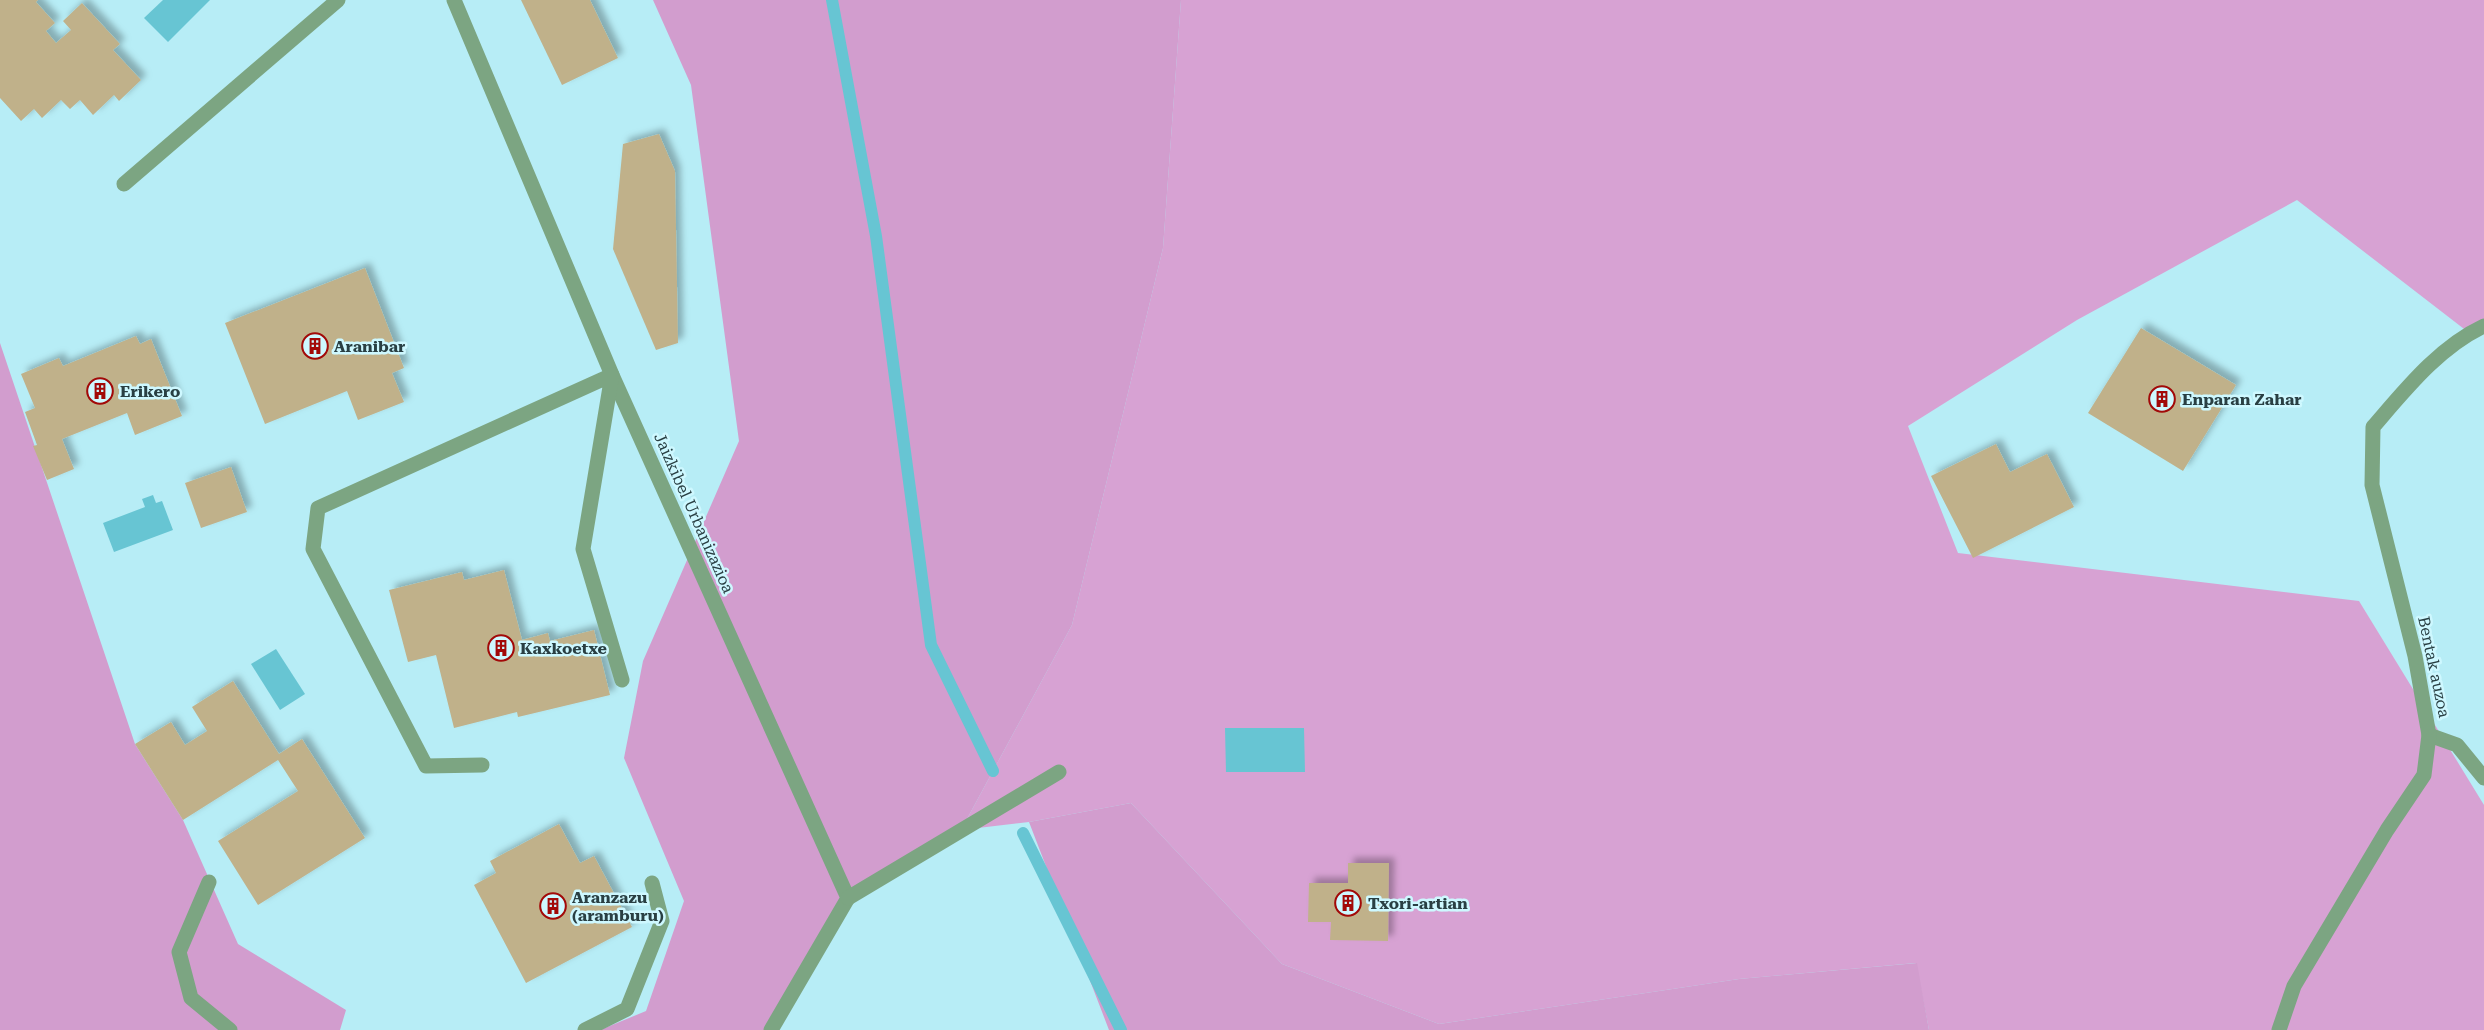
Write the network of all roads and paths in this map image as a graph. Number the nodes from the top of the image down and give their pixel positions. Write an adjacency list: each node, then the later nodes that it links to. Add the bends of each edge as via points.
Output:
1 (338, 0): 3 (street)
2 (454, 0): 5 (street, Jaizkibel Urbanizazioa)
3 (124, 184)
4 (2484, 326): 7 (street, Bentak auzoa, via 2470,332 2416,377 2373,427 2372,485 2415,656)
5 (612, 375): 6 (street, via 583,549); 8 (street, via 318,508 313,549 426,766); 13 (street, Jaizkibel Urbanizazioa)
6 (622, 680)
7 (2429, 735): 10 (street, via 2457,745); 17 (street, Bentak auzoa, via 2424,775 2294,986)
8 (482, 765)
9 (1059, 772): 13 (street)
10 (2484, 778)
11 (209, 882): 14 (street, via 179,952 191,998)
12 (652, 883): 15 (street, via 662,921 627,1009)
13 (848, 897): 16 (street)
14 (230, 1030)
15 (585, 1030)
16 (771, 1030)
17 (2279, 1030)

